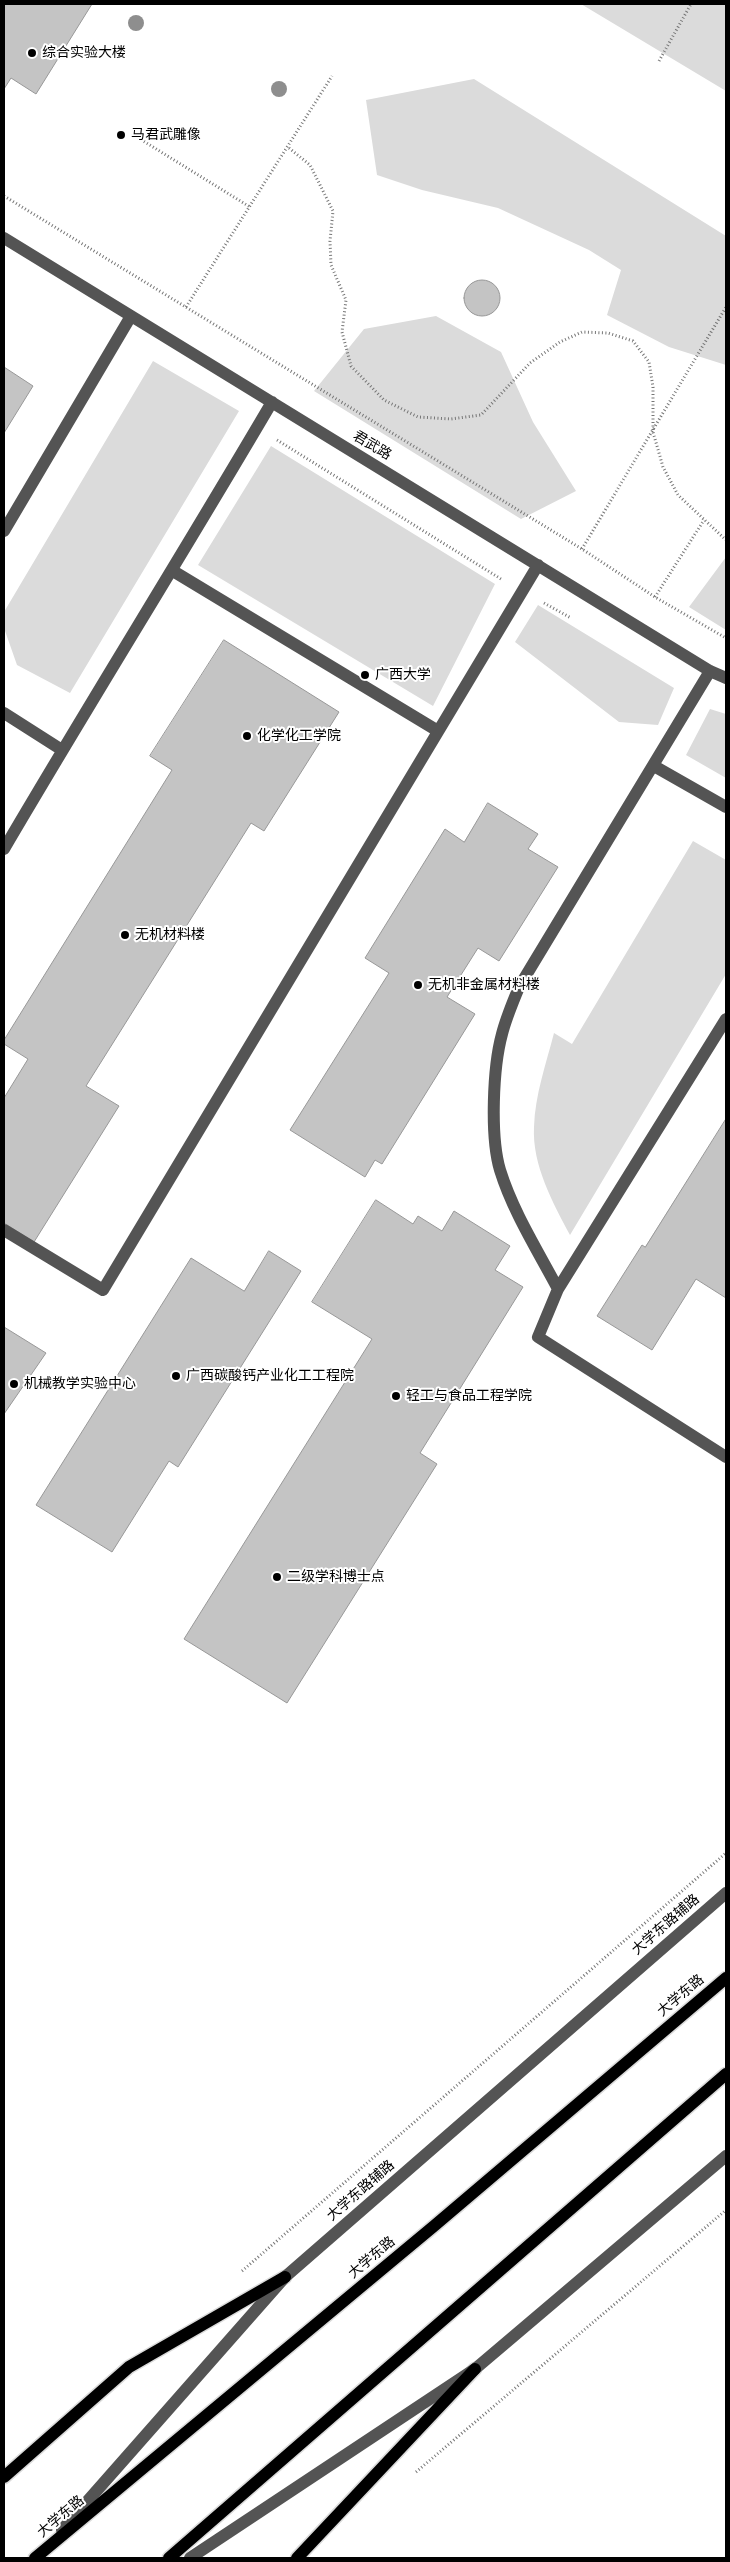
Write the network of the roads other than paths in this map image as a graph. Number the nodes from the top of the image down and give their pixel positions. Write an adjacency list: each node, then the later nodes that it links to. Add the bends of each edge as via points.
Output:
1 (4, 238): 2 (street, 君武路)
2 (131, 316): 3 (street, 君武路); 4 (street)
3 (272, 402): 5 (street, 君武路); 6 (street)
4 (4, 531)
5 (538, 565): 7 (street, 君武路); 10 (street)
6 (173, 572): 10 (street); 11 (street)
7 (710, 671): 8 (street, 君武路); 12 (street)
8 (726, 678)
9 (4, 714): 11 (street)
10 (438, 731): 16 (street, via 102,1290)
11 (62, 750): 14 (street)
12 (654, 766): 13 (street); 17 (street, via 519,987 502,1035 494,1130 500,1169 521,1220)
13 (726, 807)
14 (4, 849)
15 (726, 1019): 17 (street)
16 (4, 1230)
17 (558, 1290): 18 (street, via 538,1337)
18 (726, 1457)
19 (726, 1892): 23 (street, 大学东路辅路)
20 (726, 1978): 26 (main road, 大学东路)
21 (726, 2074): 28 (main road)
22 (726, 2156): 24 (street)
23 (285, 2277): 25 (main road, via 129,2368); 26 (street, 大学东路辅路)
24 (475, 2369): 29 (street); 30 (main road)
25 (4, 2477)
26 (48, 2547): 27 (main road, 大学东路)
27 (34, 2558)
28 (169, 2558)
29 (190, 2558)
30 (296, 2558)

